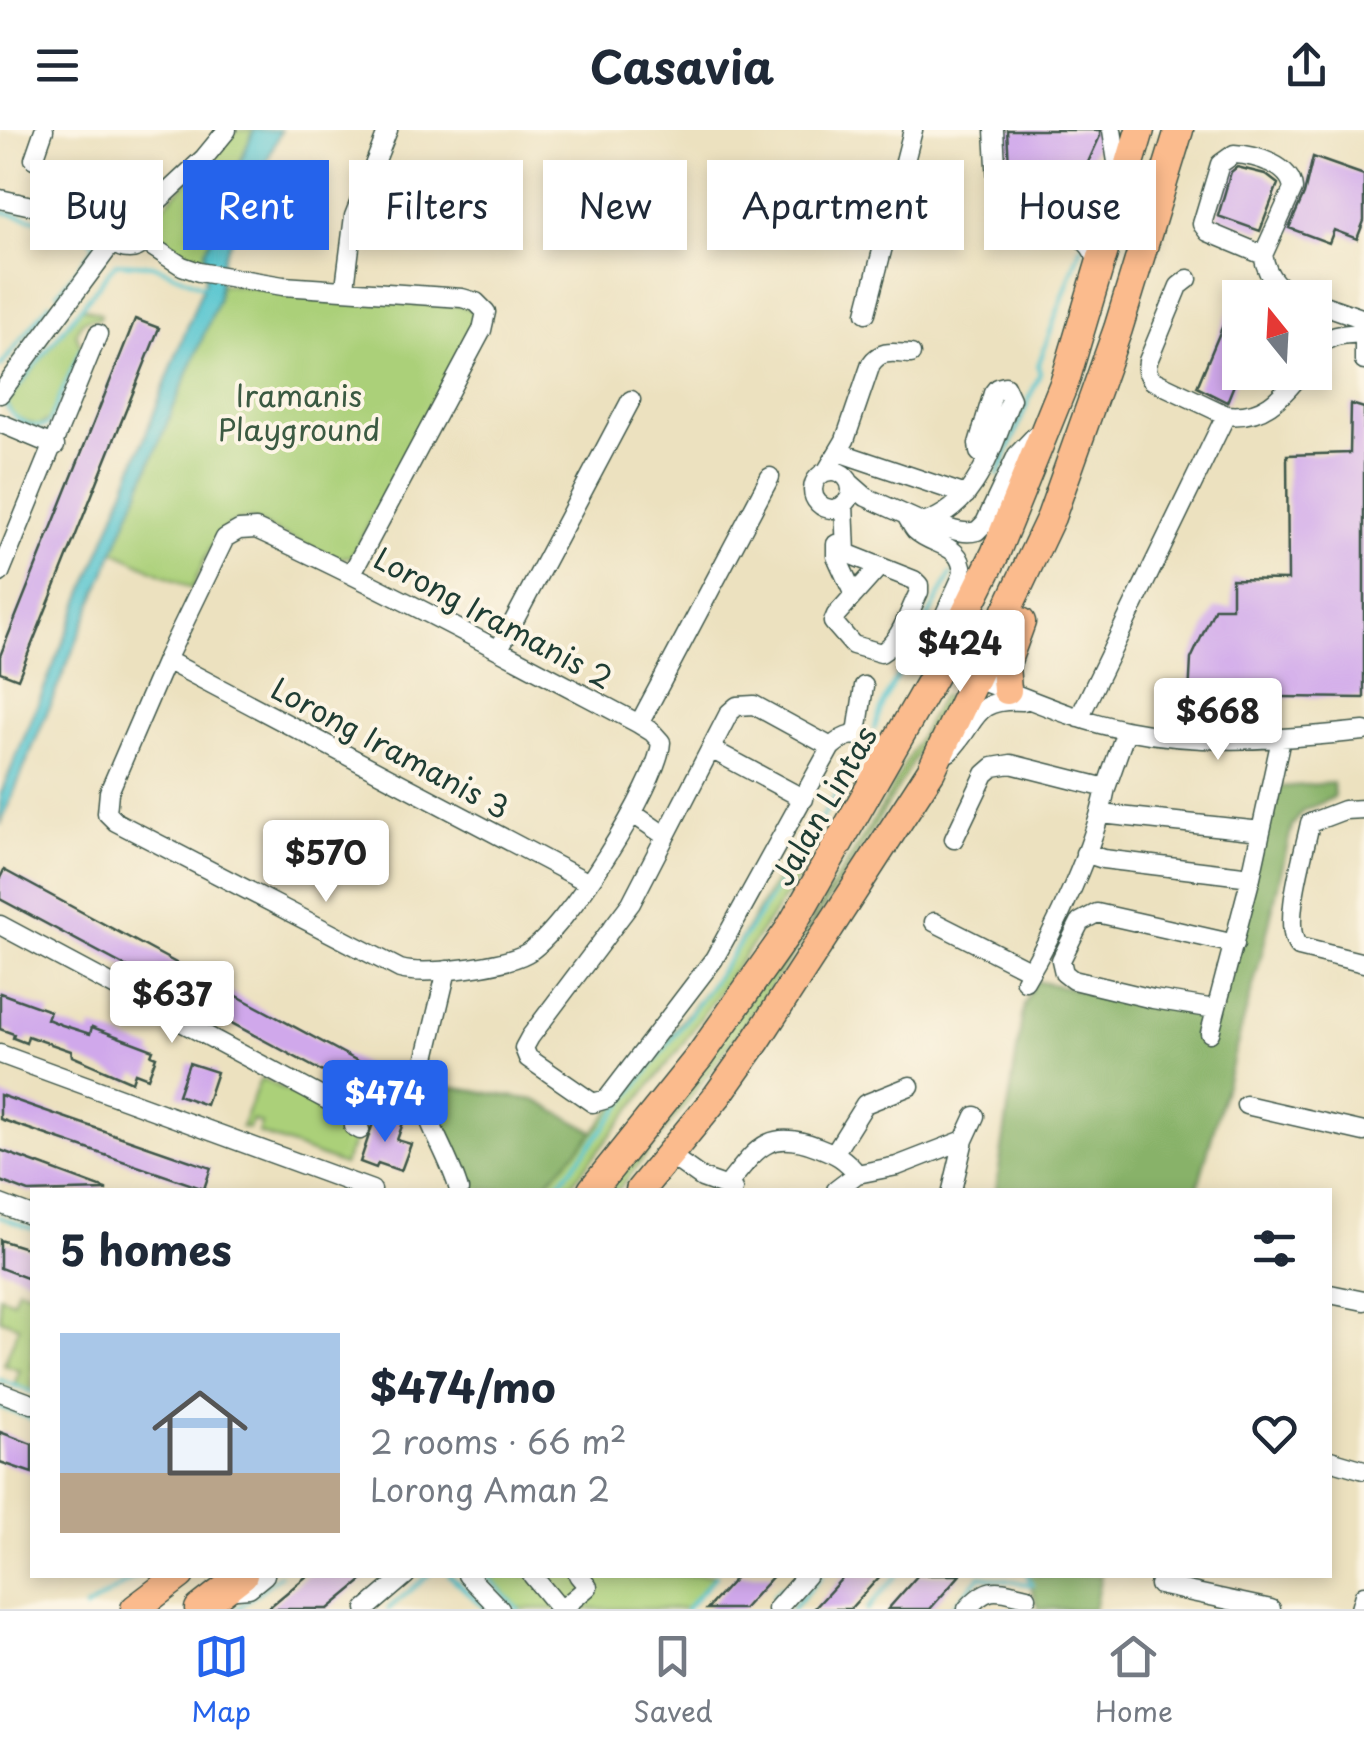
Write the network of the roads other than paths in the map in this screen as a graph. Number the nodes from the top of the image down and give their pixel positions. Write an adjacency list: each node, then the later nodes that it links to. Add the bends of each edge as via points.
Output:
1 (44, 130): 9 (street)
2 (227, 130): 13 (street)
3 (388, 130): 23 (street, via 354,216)
4 (913, 130): 25 (street)
5 (994, 130): 10 (street)
6 (1112, 130): 11 (street)
7 (1140, 130): 12 (highway, Jalan Lintas)
8 (1179, 130): 20 (highway)
9 (34, 158)
10 (996, 160)
11 (1117, 160)
12 (1132, 160)
13 (163, 196)
14 (0, 199): 15 (street)
15 (30, 205)
16 (107, 250): 34 (street)
17 (158, 250): 23 (street, via 200,272)
18 (1089, 250): 38 (highway, Jalan Lintas, via 1065,382)
19 (1262, 255): 19 (street, via 1202,224 1220,164 1234,154 1287,172 1292,180); 22 (street)
20 (1138, 266): 47 (highway); 48 (highway, via 1109,322 1026,537 1019,547)
21 (1188, 279): 36 (street, via 1179,286 1147,371 1152,380)
22 (1272, 280)
23 (345, 288): 51 (street, via 462,298 486,312 428,436)
24 (1332, 308): 26 (street)
25 (866, 312)
26 (1364, 319)
27 (98, 334): 39 (street)
28 (1364, 334): 29 (street)
29 (1332, 337)
30 (1364, 342): 32 (street)
31 (911, 354): 40 (street, via 876,356)
32 (1364, 361)
33 (1285, 390): 36 (street, via 1266,410)
34 (0, 394)
35 (631, 400): 53 (street)
36 (1226, 415): 59 (street)
37 (0, 423): 39 (street)
38 (1047, 424): 46 (street, via 1018,456 977,531); 48 (highway, Jalan Lintas)
39 (55, 446): 50 (street)
40 (844, 447): 42 (street); 44 (street)
41 (987, 459): 44 (street)
42 (839, 476): 45 (street, via 850,494); 45 (street, via 816,479 813,490 818,502); 46 (street)
43 (770, 477): 60 (street)
44 (966, 494): 46 (street, via 947,514)
45 (839, 505): 46 (street); 49 (street, via 846,553); 52 (street, via 836,556)
46 (909, 517): 48 (street); 56 (street, via 914,530 948,546 963,564 927,660)
47 (1042, 538): 55 (highway); 58 (highway, via 1028,608 1004,666)
48 (995, 554): 56 (highway, Jalan Lintas)
49 (878, 567): 52 (street); 52 (street, via 919,585 899,633 881,654 853,645 834,622)
50 (0, 573)
51 (352, 573): 53 (street, Lorong Iramanis 2); 54 (street, Lorong Iramanis 2, via 256,528 238,530 225,538)
52 (854, 594)
53 (499, 649): 60 (street, Lorong Iramanis 2)
54 (166, 660): 81 (street, Lorong Iramanis 3); 87 (street, via 110,792 107,814 400,969)
55 (973, 678): 58 (street); 68 (highway); 84 (highway, via 956,672 947,677 844,860 807,918)
56 (930, 682): 77 (highway, Jalan Lintas)
57 (864, 686): 63 (street)
58 (1018, 696): 59 (street); 68 (street, via 978,710)
59 (1078, 718): 61 (street)
60 (639, 724): 73 (street, via 661,742 660,757)
61 (1126, 730): 65 (street); 70 (street)
62 (1364, 731): 64 (street)
63 (857, 733): 66 (street); 77 (street, via 872,741 875,758 842,818)
64 (1281, 739): 65 (street); 69 (street)
65 (1200, 740): 69 (street, via 1265,752)
66 (831, 747): 67 (street, via 745,703 730,713); 71 (street)
67 (711, 749): 71 (street); 76 (street)
68 (932, 771): 98 (highway, via 756,1041)
69 (1274, 774): 75 (street)
70 (1106, 788): 74 (street); 78 (street, via 1002,764 985,774)
71 (804, 799): 76 (street, via 714,959 607,1099 592,1104 528,1058 524,1048 631,903)
72 (1364, 809): 86 (street, via 1310,823 1290,932 1299,947)
73 (632, 813): 76 (street); 81 (street)
74 (1101, 814): 75 (street); 79 (street)
75 (1261, 831): 80 (street)
76 (664, 836)
77 (842, 839): 84 (highway, Jalan Lintas)
78 (954, 840)
79 (1085, 853): 80 (street); 82 (street, via 1028,976)
80 (1251, 876): 85 (street)
81 (589, 883): 87 (street, via 528,953)
82 (934, 922)
83 (0, 924): 94 (street, via 357,1116 353,1126)
84 (789, 930): 102 (highway, Jalan Lintas, via 700,1056)
85 (1235, 944): 88 (street); 88 (street, via 1097,914 1080,922 1061,960 1073,980)
86 (1364, 963)
87 (448, 970): 101 (street, via 419,1086)
88 (1215, 1010): 89 (street)
89 (1210, 1033)
90 (0, 1054): 100 (street)
91 (910, 1086): 97 (street, via 864,1104)
92 (1246, 1105): 95 (street)
93 (975, 1116): 96 (street)
94 (360, 1130)
95 (1364, 1132)
96 (964, 1140): 99 (street); 106 (street)
97 (834, 1152): 99 (street); 104 (street, via 776,1138 762,1145)
98 (668, 1154): 103 (highway); 104 (street)
99 (857, 1174): 105 (street)
100 (367, 1188)
101 (459, 1188)
102 (594, 1188)
103 (642, 1188)
104 (731, 1188)
105 (839, 1188)
106 (952, 1188)
107 (0, 1204): 108 (street)
108 (30, 1215)
109 (1332, 1294): 110 (street)
110 (1364, 1301)
111 (0, 1392): 112 (street)
112 (30, 1403)
113 (1332, 1461): 114 (street)
114 (1364, 1470)
115 (157, 1578): 127 (street)
116 (176, 1578): 128 (highway)
117 (261, 1578): 123 (street, via 249,1588)
118 (402, 1578): 130 (street)
119 (470, 1578): 131 (street)
120 (535, 1578): 132 (street)
121 (580, 1578): 132 (street, via 588,1588)
122 (803, 1578): 133 (street)
123 (234, 1582): 129 (highway)
124 (1159, 1585): 135 (street)
125 (1364, 1595): 136 (street)
126 (1027, 1597): 134 (street, via 982,1592)
127 (116, 1609)
128 (134, 1609)
129 (199, 1609)
130 (366, 1609)
131 (500, 1609)
132 (561, 1609)
133 (776, 1609)
134 (967, 1609)
135 (1271, 1609)
136 (1360, 1609)

